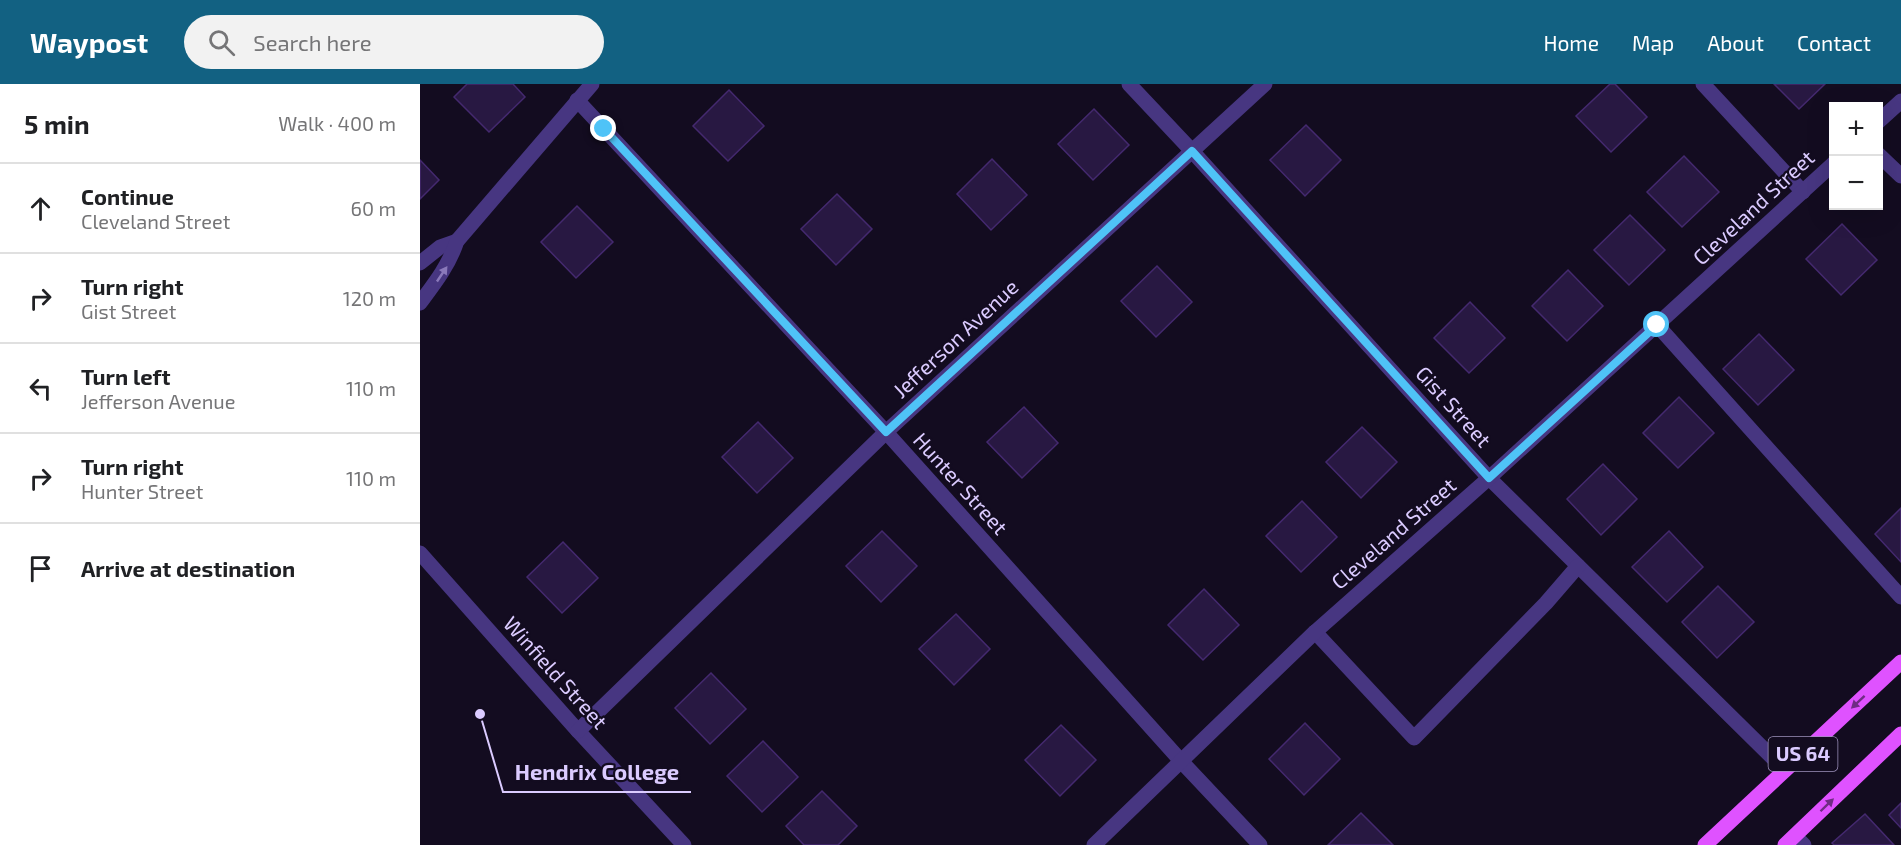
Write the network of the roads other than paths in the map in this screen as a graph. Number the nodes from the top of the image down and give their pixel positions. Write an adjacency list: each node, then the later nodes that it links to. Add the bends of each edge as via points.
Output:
1 (592, 84): 5 (street)
2 (1129, 84): 8 (street, Gist Street)
3 (1265, 84): 8 (street, Jefferson Avenue)
4 (1703, 84): 12 (street)
5 (577, 100): 13 (street); 17 (street, Hunter Street)
6 (1901, 101): 7 (street)
7 (1883, 117)
8 (1192, 151): 17 (street, Jefferson Avenue); 18 (street, Gist Street)
9 (1880, 156): 11 (street)
10 (1829, 167): 12 (street, Cleveland Street)
11 (1901, 176)
12 (1803, 192): 16 (street, Cleveland Street)
13 (457, 241): 14 (street, via 440,247); 15 (street, one-way to 13, via 444,272)
14 (420, 263)
15 (420, 303)
16 (1657, 325): 18 (street, Cleveland Street); 21 (street)
17 (886, 432): 24 (street, Jefferson Avenue); 26 (street, Hunter Street)
18 (1489, 478): 20 (street, Gist Street); 22 (street, Cleveland Street)
19 (421, 551): 24 (street, Winfield Street)
20 (1578, 566): 22 (street, via 1414,738); 27 (street, Gist Street)
21 (1901, 597)
22 (1315, 632): 26 (street, Cleveland Street)
23 (1901, 662): 27 (main road, US 64, one-way to 27)
24 (578, 731): 29 (street, Winfield Street)
25 (1901, 734): 28 (main road, US 64, one-way to 25)
26 (1181, 761): 30 (street, Cleveland Street); 31 (street, Hunter Street)
27 (1785, 770): 32 (main road, US 64)
28 (1795, 842)
29 (684, 845)
30 (1094, 845)
31 (1260, 845)
32 (1705, 845)

